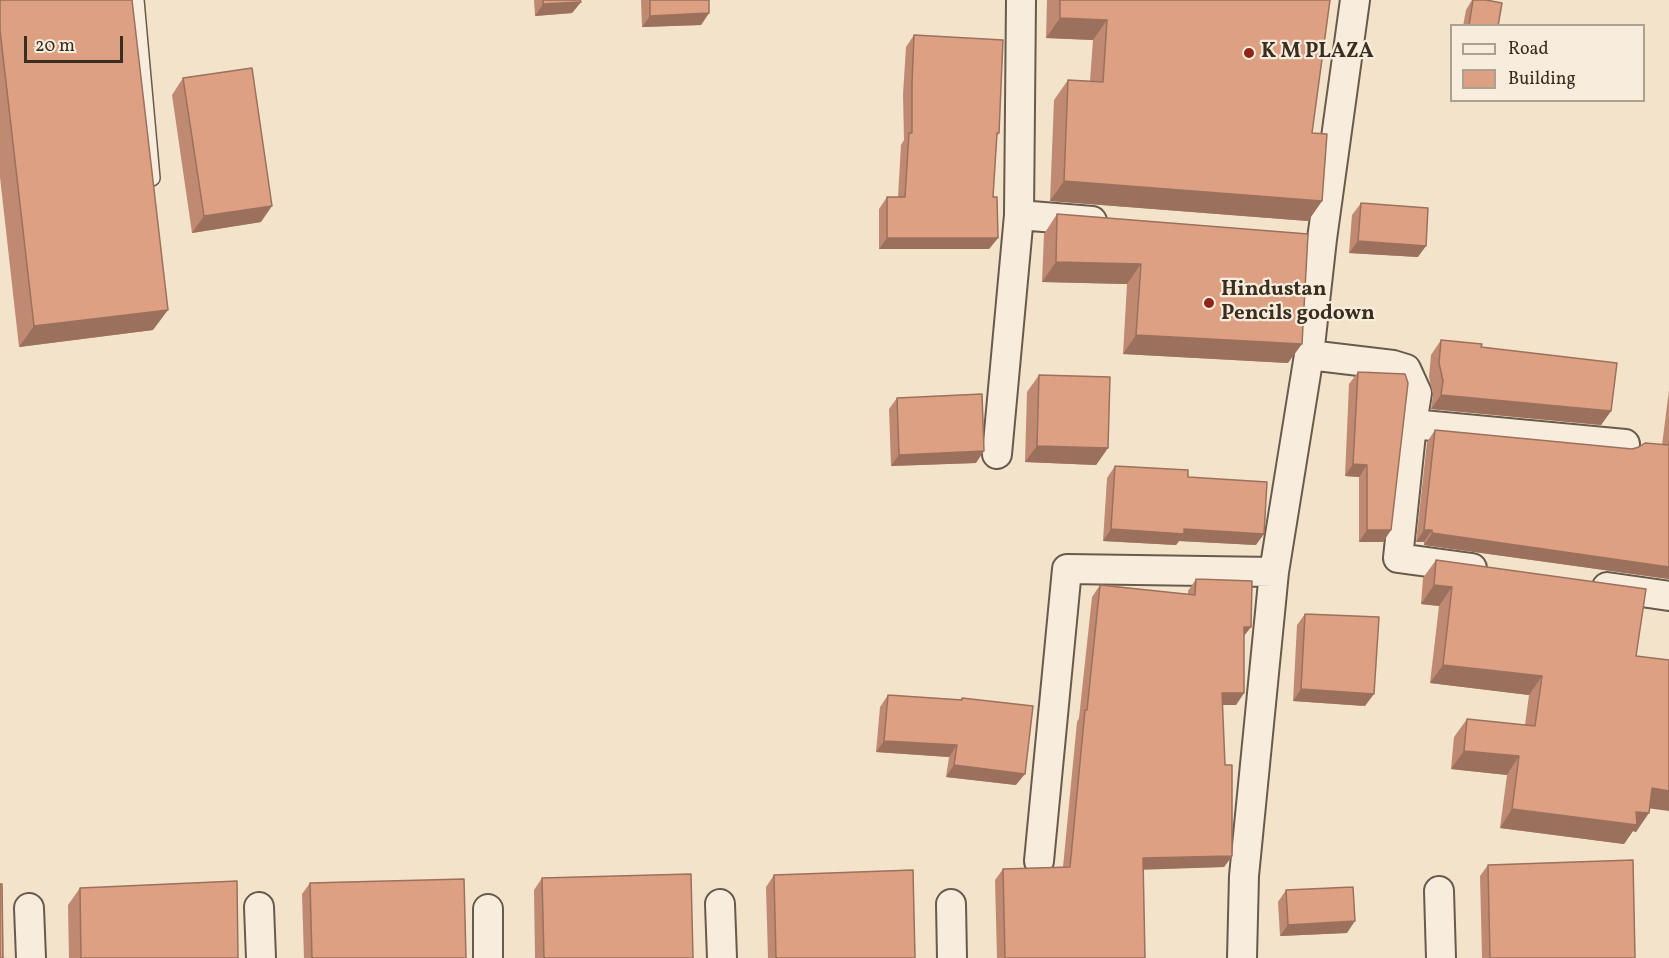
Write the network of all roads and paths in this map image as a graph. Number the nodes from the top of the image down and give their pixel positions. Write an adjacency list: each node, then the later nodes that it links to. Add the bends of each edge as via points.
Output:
1 (136, 0): 4 (lane)
2 (1021, 0): 5 (street)
3 (1355, 0): 7 (street, via 1311,238)
4 (153, 188)
5 (1019, 215): 6 (street); 10 (street)
6 (1112, 223)
7 (1310, 355): 8 (street, via 1406,369 1417,393); 12 (street)
8 (1412, 424): 9 (street); 11 (street, via 1398,558)
9 (1625, 444)
10 (997, 454)
11 (1492, 571)
12 (1274, 572): 15 (street, via 1067,569); 27 (street, via 1244,876)
13 (1587, 585): 14 (street)
14 (1669, 596)
15 (1038, 861)
16 (1439, 891): 28 (street)
17 (720, 904): 25 (street)
18 (951, 904): 26 (street)
19 (259, 907): 23 (street)
20 (29, 908): 22 (street)
21 (488, 909): 24 (street)
22 (32, 958)
23 (261, 958)
24 (488, 958)
25 (722, 958)
26 (952, 958)
27 (1242, 958)
28 (1441, 958)

